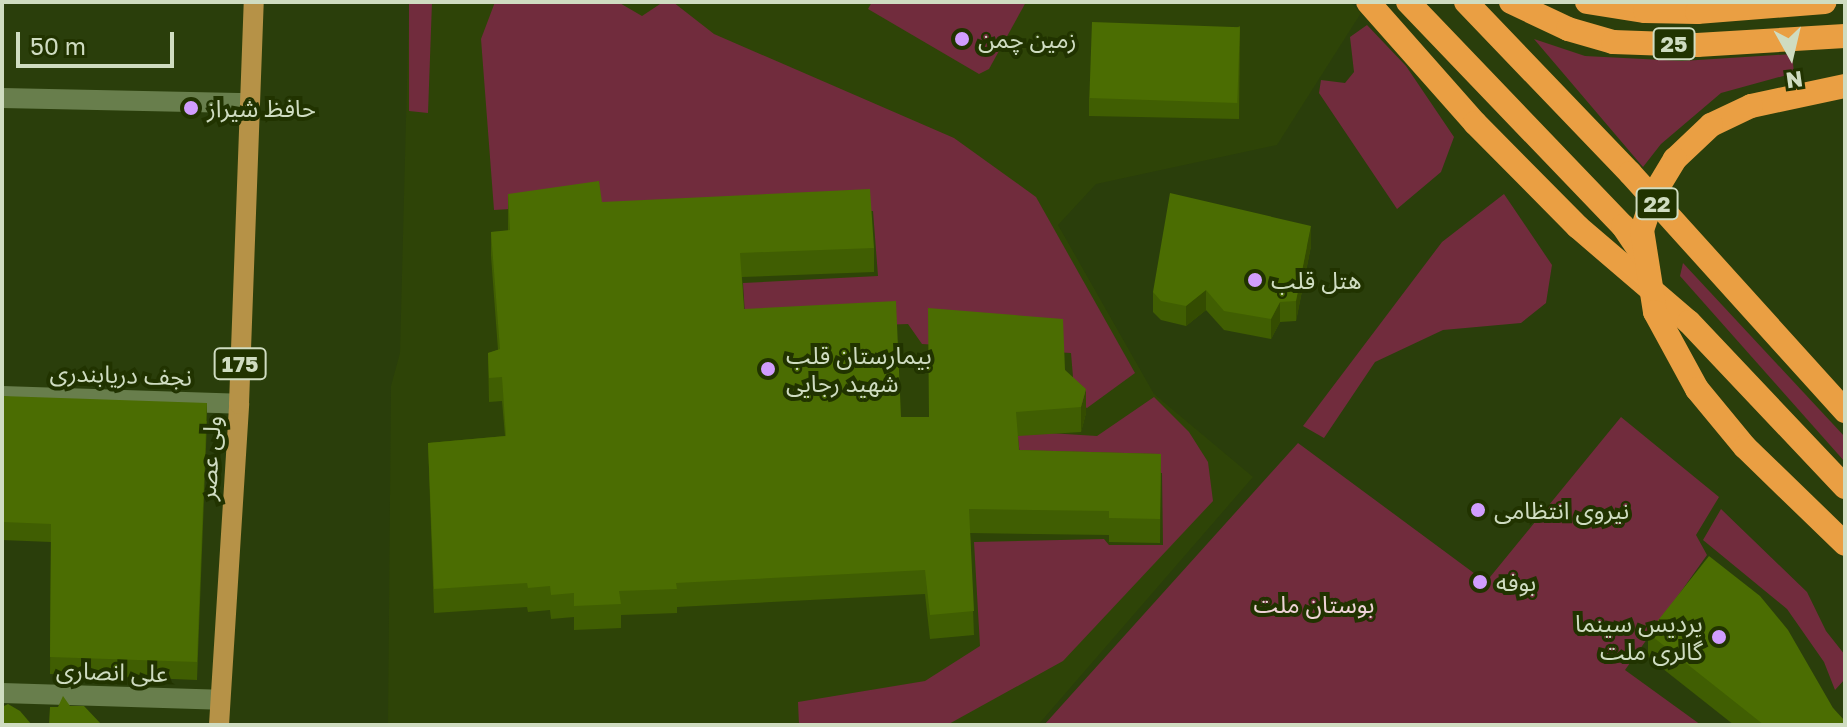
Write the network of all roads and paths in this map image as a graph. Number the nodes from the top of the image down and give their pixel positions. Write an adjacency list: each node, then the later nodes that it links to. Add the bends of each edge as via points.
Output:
1 (254, 2): 11 (main road, ولی عصر / 175)
2 (1368, 2): 12 (highway, 22, via 1475,123 1578,227)
3 (1408, 2): 12 (highway, 22, via 1623,226)
4 (1466, 2): 15 (highway, 22, via 1630,173)
5 (1511, 2): 8 (highway, 25, via 1568,29 1613,42 1697,45)
6 (1587, 2): 7 (highway, via 1697,12)
7 (1825, 2)
8 (1845, 36)
9 (1845, 86): 17 (highway, via 1751,106 1711,125 1675,159 1655,192 1642,230 1655,312 1697,389 1745,447)
10 (2, 98): 11 (street)
11 (250, 103): 14 (main road, ولی عصر / 175)
12 (1689, 322): 16 (highway, 22)
13 (2, 396): 14 (street, نجف دریابندری)
14 (239, 404): 19 (main road, ولی عصر / 175)
15 (1845, 411)
16 (1845, 487)
17 (1845, 544)
18 (2, 693): 19 (street, علی انصاری)
19 (220, 700): 20 (main road, ولی عصر / 175)
20 (219, 725)

